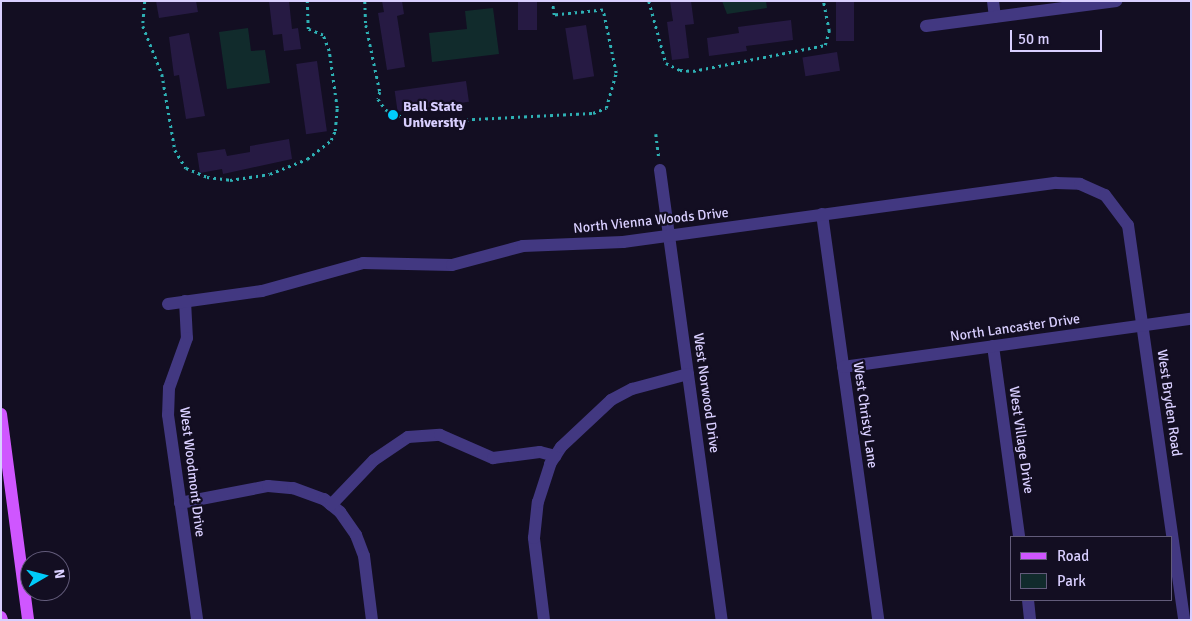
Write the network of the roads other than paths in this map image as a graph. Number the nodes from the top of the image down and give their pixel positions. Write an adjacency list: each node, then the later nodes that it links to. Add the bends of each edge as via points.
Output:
1 (993, 1): 3 (street)
2 (1116, 1): 3 (street)
3 (995, 17): 4 (street)
4 (926, 26)
5 (660, 170): 8 (street, West Norwood Drive)
6 (1108, 198): 7 (street, North Vienna Woods Drive, via 1080,184 1056,183); 12 (street, West Bryden Road, via 1128,225)
7 (822, 214): 8 (street, North Vienna Woods Drive); 14 (street, West Christy Lane)
8 (669, 237): 9 (street, North Vienna Woods Drive, via 594,245 523,246 452,264 363,263 262,291); 15 (street, West Norwood Drive)
9 (185, 301): 10 (street, North Vienna Woods Drive); 19 (street, West Woodmont Drive, via 187,338 168,397)
10 (168, 304)
11 (1191, 320): 12 (street, North Lancaster Drive)
12 (1144, 326): 13 (street, North Lancaster Drive); 30 (street, West Bryden Road)
13 (993, 346): 14 (street, North Lancaster Drive); 21 (street, West Village Drive)
14 (843, 367): 28 (street, West Christy Lane)
15 (688, 374): 17 (street, via 640,386 616,397 591,416); 27 (street, West Norwood Drive)
16 (1, 414): 18 (main road)
17 (555, 456): 20 (street, via 540,452 493,458 440,435 408,437 380,456); 26 (street, via 538,502 534,538)
18 (5, 472): 23 (main road)
19 (180, 502): 20 (street, via 282,487 316,495); 24 (street, West Woodmont Drive)
20 (331, 505): 25 (street, via 349,523 364,556)
21 (1019, 536)
22 (1028, 601): 29 (street)
23 (28, 620)
24 (197, 620)
25 (372, 620)
26 (544, 620)
27 (722, 620)
28 (878, 620)
29 (1030, 620)
30 (1184, 620)

